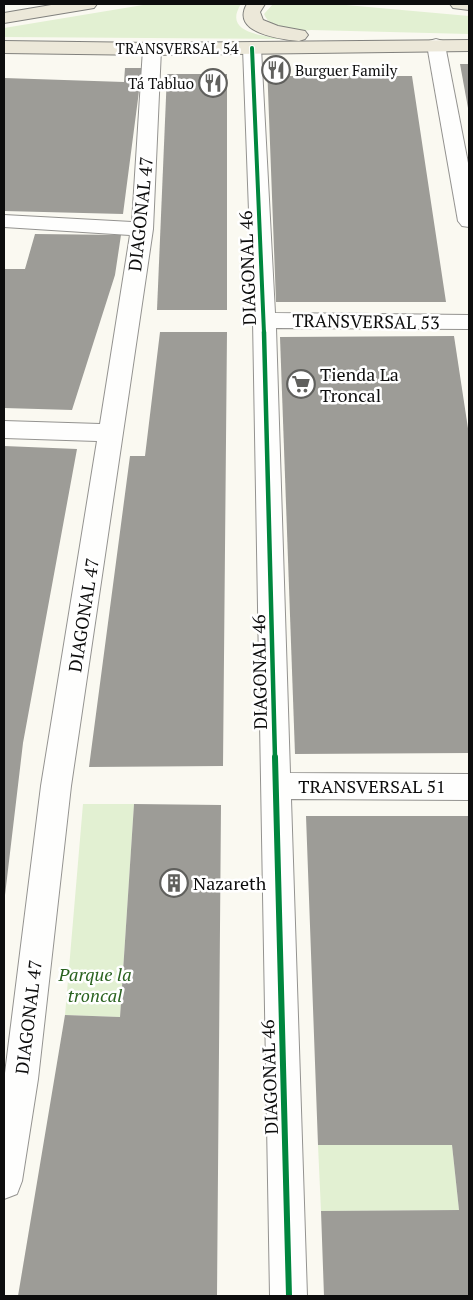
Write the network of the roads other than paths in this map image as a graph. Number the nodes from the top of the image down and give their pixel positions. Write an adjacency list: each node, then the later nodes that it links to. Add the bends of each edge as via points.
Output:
1 (88, 4): 5 (main road)
2 (256, 4): 6 (main road, via 251,16 254,22 274,32)
3 (459, 4): 4 (main road)
4 (469, 5)
5 (4, 18)
6 (406, 44): 7 (main road, TRANSVERSAL 54); 11 (main road, TRANSVERSAL 54)
7 (436, 45): 8 (main road, TRANSVERSAL 54); 13 (street)
8 (469, 45)
9 (4, 48): 10 (main road, TRANSVERSAL 54)
10 (152, 48): 11 (main road, TRANSVERSAL 54); 14 (street, DIAGONAL 47)
11 (252, 48): 15 (street, DIAGONAL 46)
12 (4, 221): 14 (street)
13 (469, 221)
14 (142, 229): 18 (street, DIAGONAL 47)
15 (264, 320): 16 (street, TRANSVERSAL 53); 19 (street, DIAGONAL 46)
16 (469, 322)
17 (4, 430): 18 (street)
18 (111, 433): 21 (street, DIAGONAL 47, via 56,786 21,1080)
19 (275, 786): 20 (street, TRANSVERSAL 51); 22 (street, DIAGONAL 46)
20 (469, 787)
21 (4, 1181)
22 (289, 1296)

